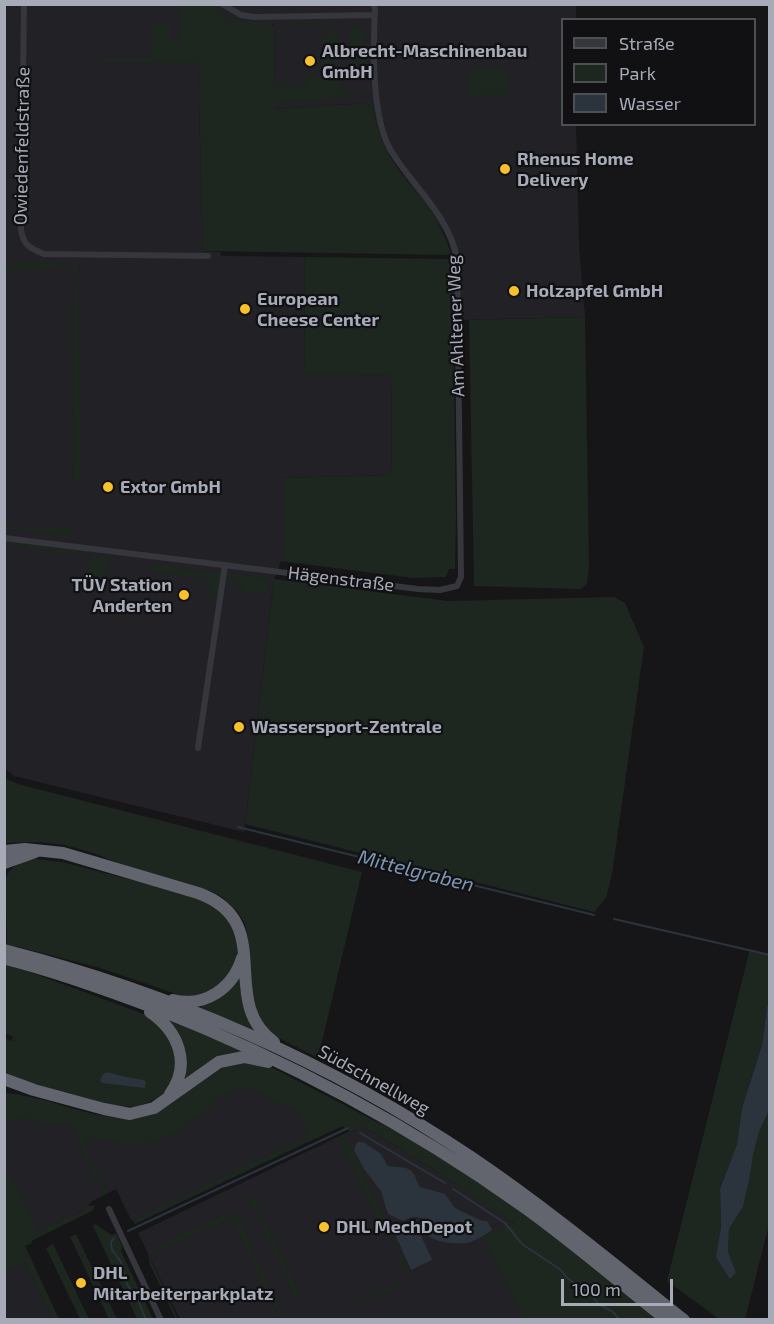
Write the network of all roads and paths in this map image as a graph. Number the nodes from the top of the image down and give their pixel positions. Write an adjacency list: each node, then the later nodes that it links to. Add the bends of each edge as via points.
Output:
1 (24, 4): 4 (street, Owiedenfeldstraße, via 21,229 26,246 44,254)
2 (222, 4): 3 (street, via 240,15 255,17)
3 (375, 8): 7 (street, Am Ahltener Weg, via 376,96 381,127 389,147 451,235 456,258 461,570)
4 (208, 256)
5 (4, 538): 6 (street, Hägenstraße)
6 (225, 565): 7 (street, Hägenstraße, via 418,589); 8 (street)
7 (457, 586)
8 (198, 748)
9 (4, 851): 10 (highway)
10 (39, 851): 11 (highway); 13 (highway, via 83,858 208,897 224,906 236,920)
11 (10, 861): 12 (highway)
12 (4, 870)
13 (244, 954): 15 (highway, via 231,982 207,998 180,1001); 17 (highway, via 251,1016)
14 (10, 955): 15 (highway, Südschnellweg, via 82,972); 16 (highway, Südschnellweg)
15 (149, 994): 17 (highway, Südschnellweg)
16 (132, 999): 17 (highway, Südschnellweg); 21 (highway, via 162,1020 178,1046 179,1074)
17 (290, 1060): 21 (highway, via 232,1058 210,1068); 24 (highway, Südschnellweg, via 466,1167 574,1245); 25 (highway, Südschnellweg, via 395,1110 471,1157 580,1236)
18 (4, 1079): 20 (highway)
19 (4, 1089): 20 (highway)
20 (34, 1090): 21 (highway, via 124,1114 146,1111)
21 (167, 1099)
22 (109, 1209): 23 (street)
23 (161, 1320)
24 (667, 1320)
25 (684, 1320)

